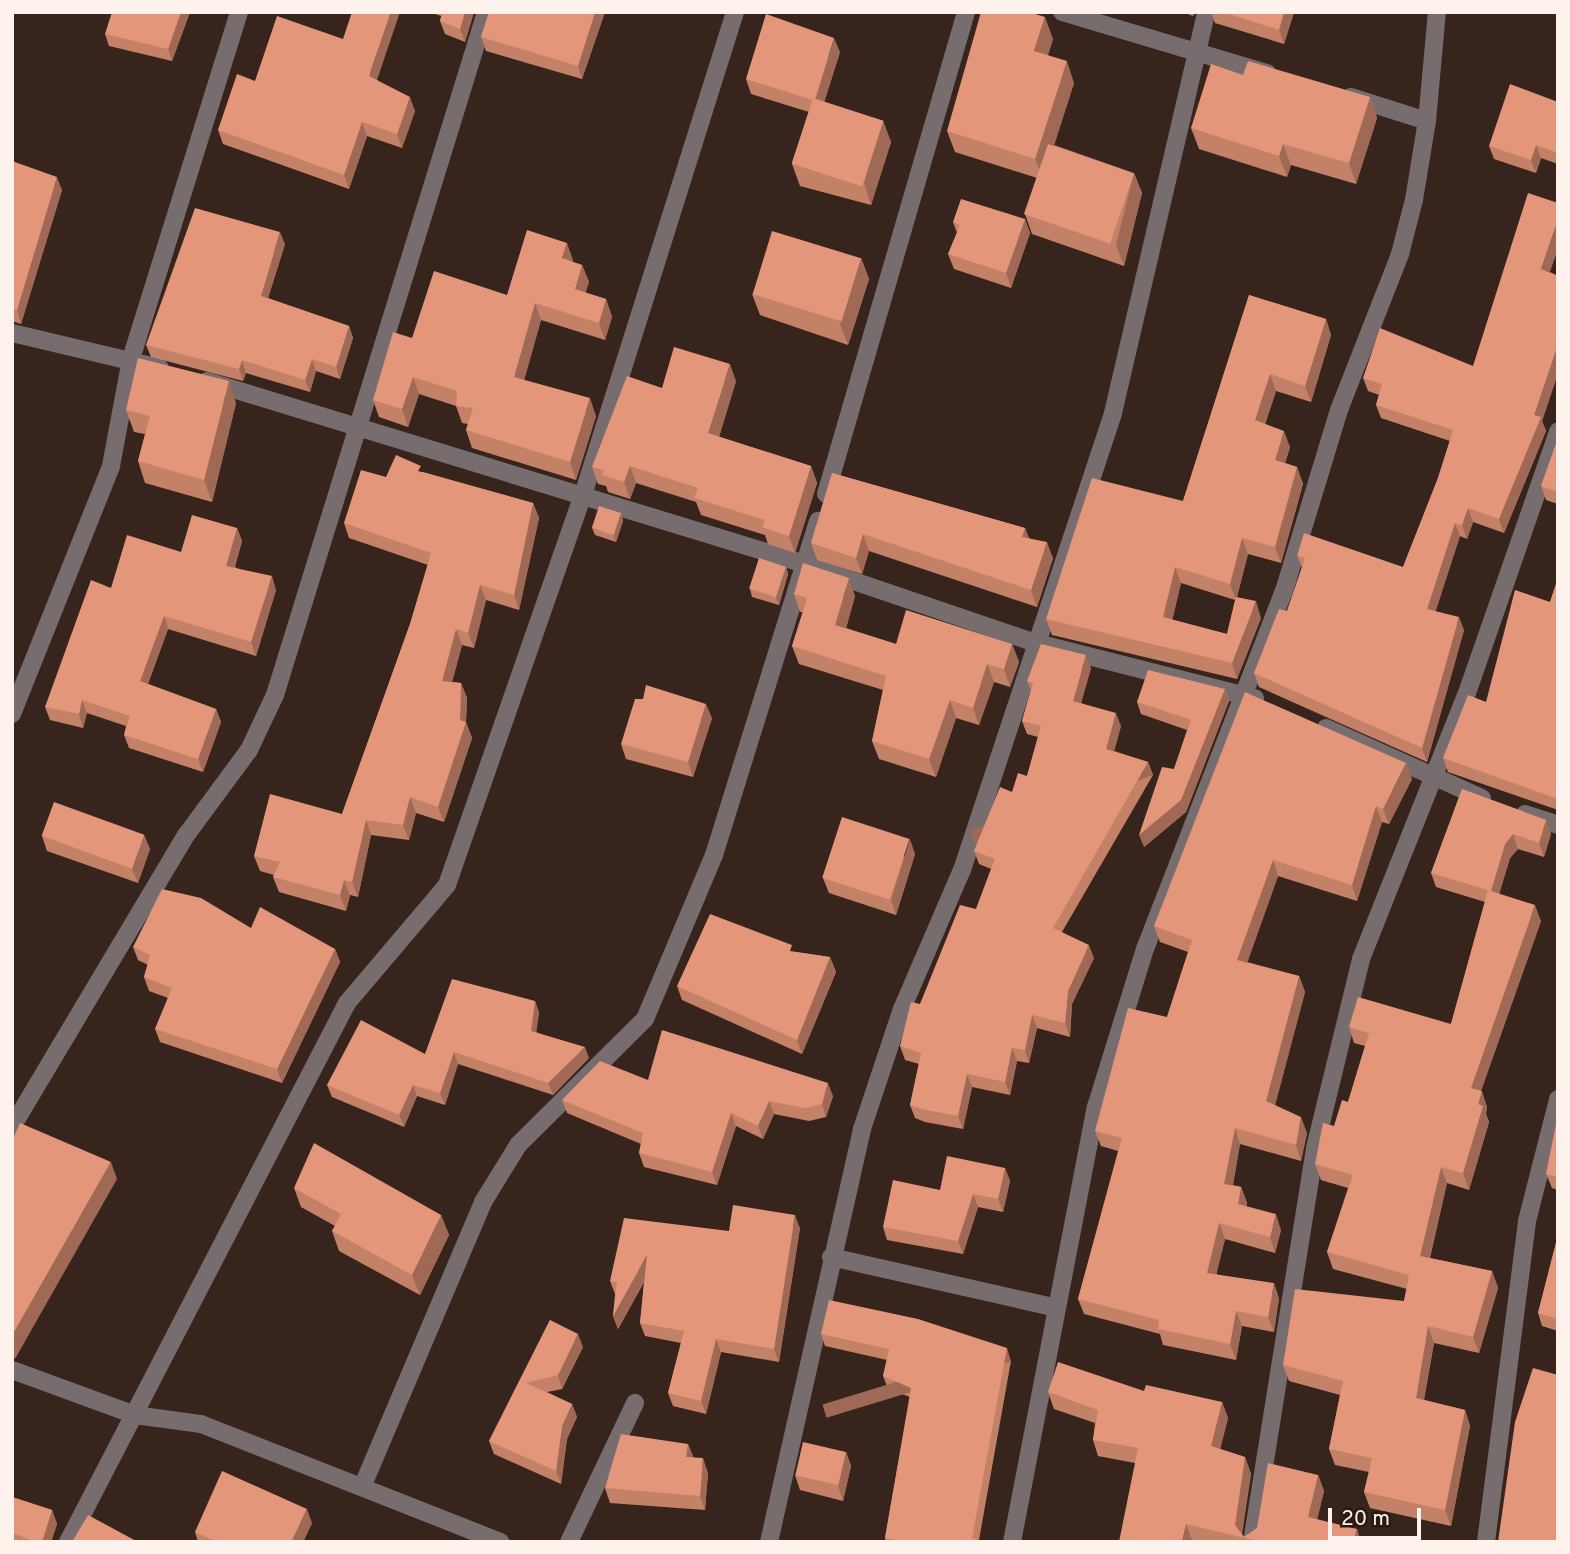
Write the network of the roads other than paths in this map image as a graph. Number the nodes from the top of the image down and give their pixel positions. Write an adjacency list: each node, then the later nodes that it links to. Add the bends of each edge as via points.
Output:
1 (239, 12): 13 (street)
2 (486, 12): 14 (street)
3 (735, 12): 16 (street)
4 (966, 12): 17 (street)
5 (1062, 12): 8 (street)
6 (1206, 12): 8 (street)
7 (1437, 12): 11 (street)
8 (1197, 54): 9 (street); 18 (street, via 1113,412)
9 (1289, 79)
10 (1328, 90): 11 (street)
11 (1427, 121): 19 (street, via 1400,254 1339,410 1284,591)
12 (12, 333): 13 (street)
13 (131, 359): 14 (street); 21 (street, via 111,466)
14 (363, 424): 16 (street); 26 (street, via 297,635 249,750 187,834)
15 (1558, 431): 23 (street, via 1467,693)
16 (583, 495): 17 (street); 31 (street, via 447,885 347,1003)
17 (805, 564): 18 (street); 32 (street, via 714,855 645,1020 534,1128 483,1202)
18 (1032, 642): 19 (street); 27 (street, via 962,870 890,1045)
19 (1245, 693): 20 (street); 28 (street, via 1140,963 1096,1107)
20 (1270, 704)
21 (12, 714)
22 (1307, 720): 23 (street, via 1402,758)
23 (1430, 778): 24 (street); 38 (street, via 1361,958 1315,1148)
24 (1558, 825)
25 (1558, 1099): 39 (street, via 1527,1221)
26 (12, 1127)
27 (831, 1257): 28 (street); 36 (street)
28 (1052, 1307): 37 (street)
29 (12, 1370): 31 (street)
30 (635, 1403): 35 (street)
31 (135, 1415): 32 (street, via 201,1424); 33 (street)
32 (363, 1485): 34 (street)
33 (68, 1542)
34 (501, 1542)
35 (569, 1542)
36 (769, 1542)
37 (1012, 1542)
38 (1252, 1542)
39 (1486, 1542)

